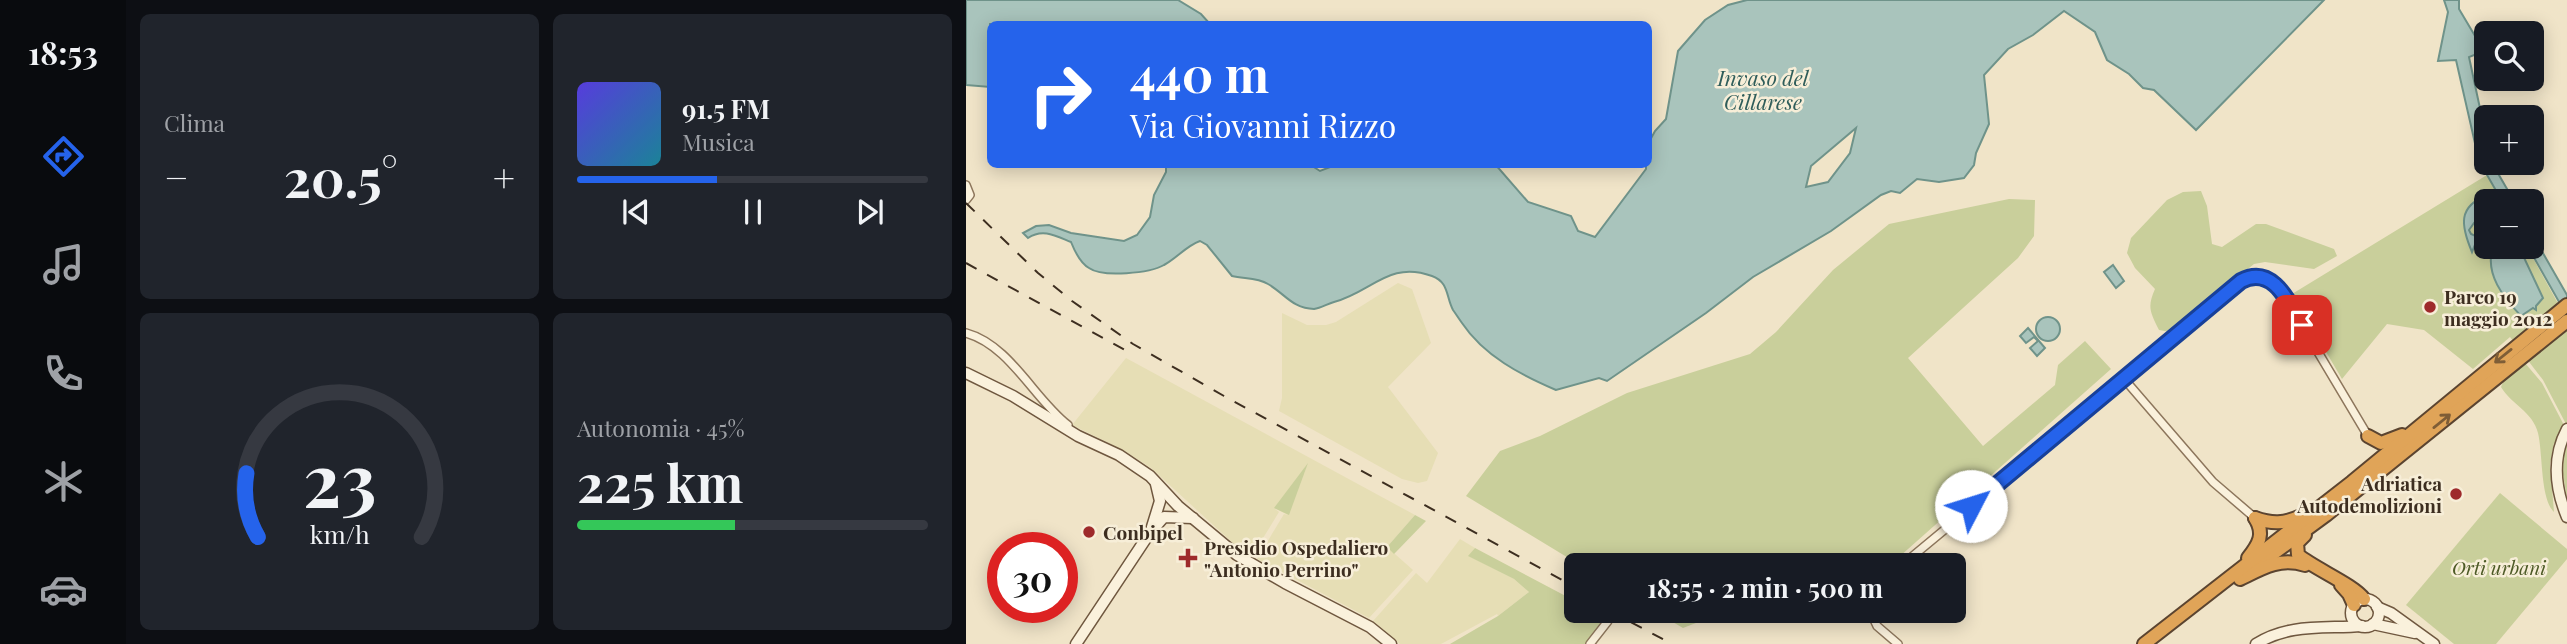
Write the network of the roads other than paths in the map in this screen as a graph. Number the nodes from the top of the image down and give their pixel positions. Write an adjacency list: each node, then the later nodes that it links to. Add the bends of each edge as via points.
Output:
1 (966, 185): 2 (street, via 970,195)
2 (966, 200)
3 (2567, 305): 8 (highway, one-way to 8)
4 (2567, 321): 8 (highway)
5 (966, 332): 11 (street, via 1003,356)
6 (966, 373): 11 (street)
7 (2124, 380): 12 (street, via 2241,281 2260,276 2281,290); 20 (street, via 2213,482); 21 (street)
8 (2482, 381): 9 (highway); 16 (highway, one-way to 8)
9 (2423, 422): 12 (highway, via 2381,443); 14 (highway)
10 (2567, 429): 18 (street, via 2556,477)
11 (1079, 436): 13 (street, via 1119,455)
12 (2368, 436): 14 (highway, via 2371,455)
13 (1155, 482): 15 (street); 17 (street)
14 (2352, 482): 16 (highway)
15 (1174, 502): 17 (street); 17 (street, via 1177,512); 19 (street)
16 (2324, 510): 20 (highway, via 2288,522); 22 (highway, via 2297,543 2298,555); 23 (highway)
17 (1164, 511): 19 (street); 32 (street)
18 (2567, 517)
19 (1194, 518): 33 (street, via 1237,555 1359,620)
20 (2255, 518): 23 (highway, via 2260,540)
21 (1916, 553)
22 (2311, 566): 23 (highway, via 2280,561); 24 (highway, via 2357,590)
23 (2237, 576): 36 (highway); 37 (highway)
24 (2356, 607): 25 (street, via 2370,600); 29 (street); 30 (street, via 2356,623)
25 (2378, 607): 28 (street); 31 (street)
26 (1606, 623): 34 (street)
27 (1876, 623): 35 (street)
28 (2373, 624): 30 (street); 31 (street, via 2392,626)
29 (2326, 626): 30 (street); 38 (street, via 2293,629)
30 (2362, 626)
31 (2429, 641)
32 (1076, 644)
33 (1391, 644)
34 (1590, 644)
35 (1898, 644)
36 (2144, 644)
37 (2157, 644)
38 (2256, 644)

